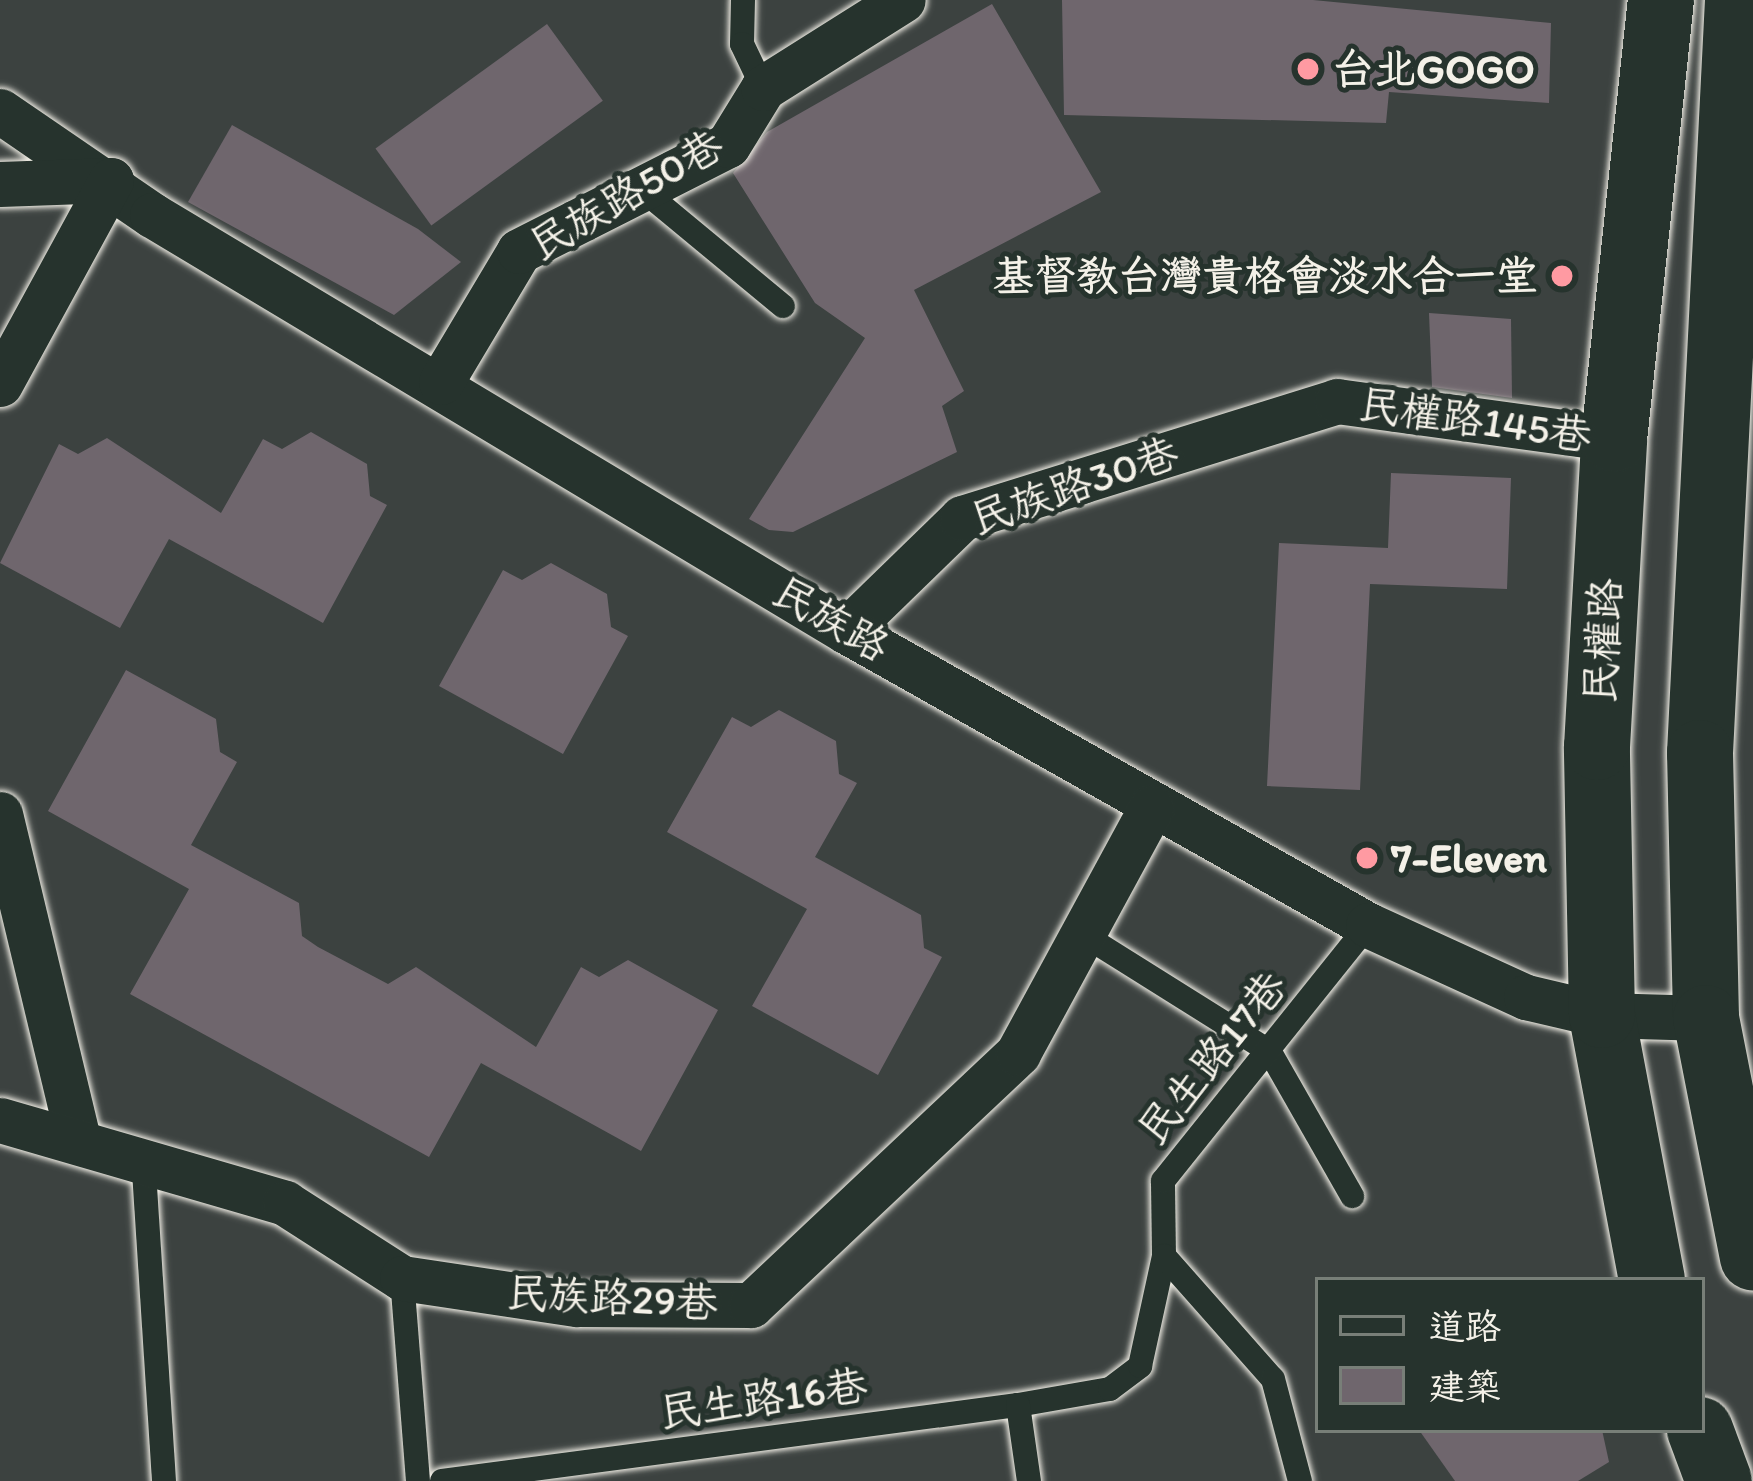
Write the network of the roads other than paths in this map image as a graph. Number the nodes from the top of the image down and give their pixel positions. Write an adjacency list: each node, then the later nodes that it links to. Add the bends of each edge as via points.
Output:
1 (743, 0): 5 (lane, via 742,44)
2 (903, 0): 5 (street, 民族路50巷)
3 (1661, 0): 14 (main road, 民權路)
4 (1738, 0): 21 (main road, via 1700,754)
5 (764, 88): 9 (street, 民族路50巷, via 728,145)
6 (0, 111): 7 (street, 民族路)
7 (111, 181): 8 (street); 11 (street, 民族路, via 152,215); 12 (street)
8 (0, 184)
9 (645, 192): 10 (lane); 11 (street, 民族路50巷, via 519,251)
10 (784, 306)
11 (442, 382): 15 (street, 民族路)
12 (0, 384)
13 (1337, 401): 14 (street, 民權路145巷); 15 (street, 民族路30巷, via 962,518)
14 (1614, 439): 20 (main road, 民權路, via 1597,747)
15 (846, 631): 16 (street, 民族路, via 1029,725)
16 (1151, 808): 18 (street, 民族路); 19 (street, 民族路29巷)
17 (0, 814): 24 (street)
18 (1368, 925): 20 (street, 民族路, via 1485,984); 22 (lane, 民生路17巷)
19 (1087, 938): 22 (lane); 29 (street, 民族路29巷, via 1018,1053 751,1305 577,1304)
20 (1602, 1015): 21 (street, 民族路); 30 (main road, 民權路)
21 (1706, 1018): 28 (main road)
22 (1270, 1052): 26 (lane); 27 (lane, 民生路17巷, via 1163,1181)
23 (0, 1120): 24 (street, 民族路29巷)
24 (77, 1135): 25 (street, 民族路29巷)
25 (143, 1156): 29 (street, 民族路29巷, via 285,1203); 33 (lane)
26 (1352, 1196)
27 (1164, 1256): 31 (lane, 民生路17巷, via 1140,1366 1110,1388); 37 (lane, via 1273,1379)
28 (1753, 1257)
29 (402, 1277): 34 (lane)
30 (1651, 1277)
31 (1018, 1405): 35 (lane, 民生路16巷); 36 (lane)
32 (1701, 1433): 38 (main road)
33 (164, 1481)
34 (418, 1481)
35 (442, 1481)
36 (1029, 1481)
37 (1300, 1481)
38 (1719, 1481)

